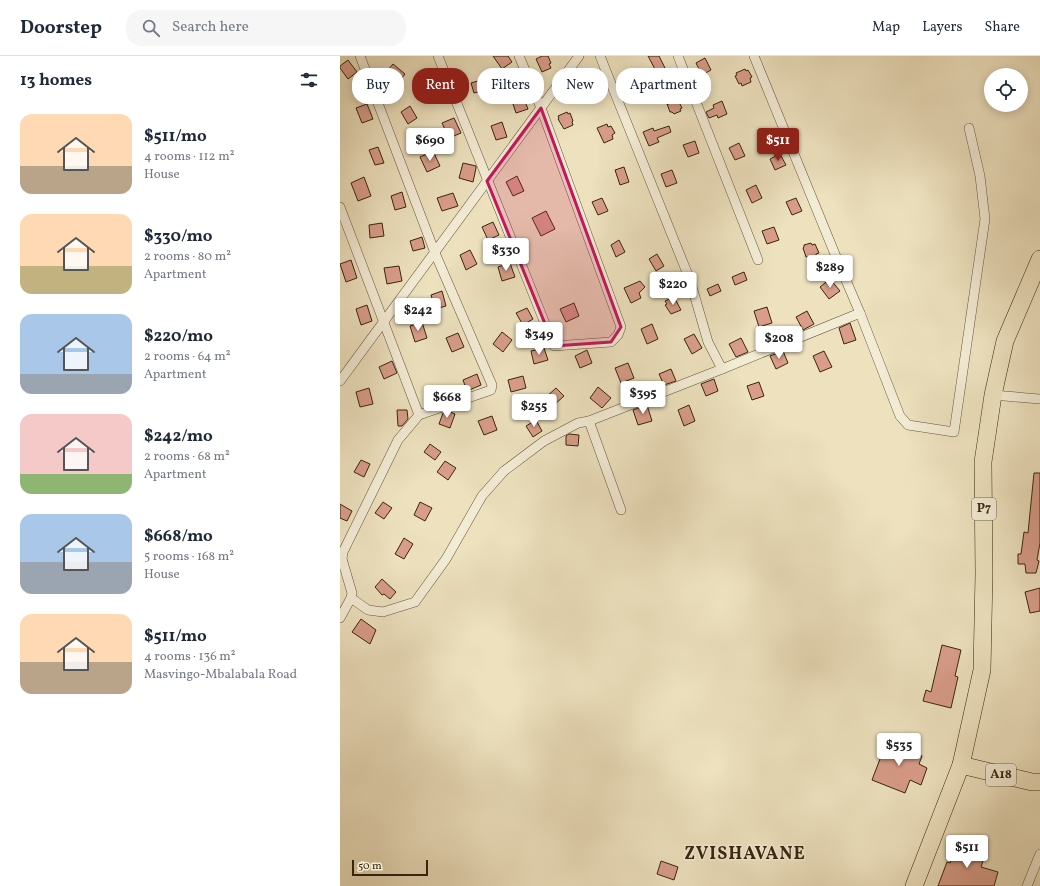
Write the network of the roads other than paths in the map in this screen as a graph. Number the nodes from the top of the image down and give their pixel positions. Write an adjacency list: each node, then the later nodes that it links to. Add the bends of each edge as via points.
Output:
1 (360, 56): 12 (street)
2 (438, 56): 10 (street)
3 (519, 56): 8 (street)
4 (579, 56): 8 (street)
5 (600, 56): 17 (street, via 690,280 708,342)
6 (678, 56): 14 (street)
7 (754, 56): 15 (street)
8 (541, 108): 10 (street); 10 (street, via 621,327 612,342 554,346)
9 (969, 128): 15 (street, via 980,176 985,219 954,432 908,425 900,416)
10 (487, 181): 12 (street)
11 (340, 207): 16 (street)
12 (434, 253): 16 (street); 21 (street, via 492,385 491,390)
13 (1040, 259): 19 (highway, P7, via 1005,340)
14 (758, 260)
15 (860, 313): 17 (street)
16 (384, 322): 18 (street); 21 (street)
17 (722, 369): 22 (street)
18 (340, 382)
19 (993, 395): 20 (street); 26 (highway, P7, via 983,462 982,670)
20 (1040, 399)
21 (418, 415): 24 (street, via 398,440 343,552 342,559 352,593)
22 (589, 421): 23 (street); 24 (street, via 578,423 544,441 504,471 482,496 446,559 414,602 383,612 368,610)
23 (621, 510)
24 (351, 598): 25 (street)
25 (340, 618)
26 (961, 765): 27 (highway, A18); 29 (highway, P7)
27 (1040, 782)
28 (1040, 854): 30 (street)
29 (914, 886)
30 (1027, 886)

